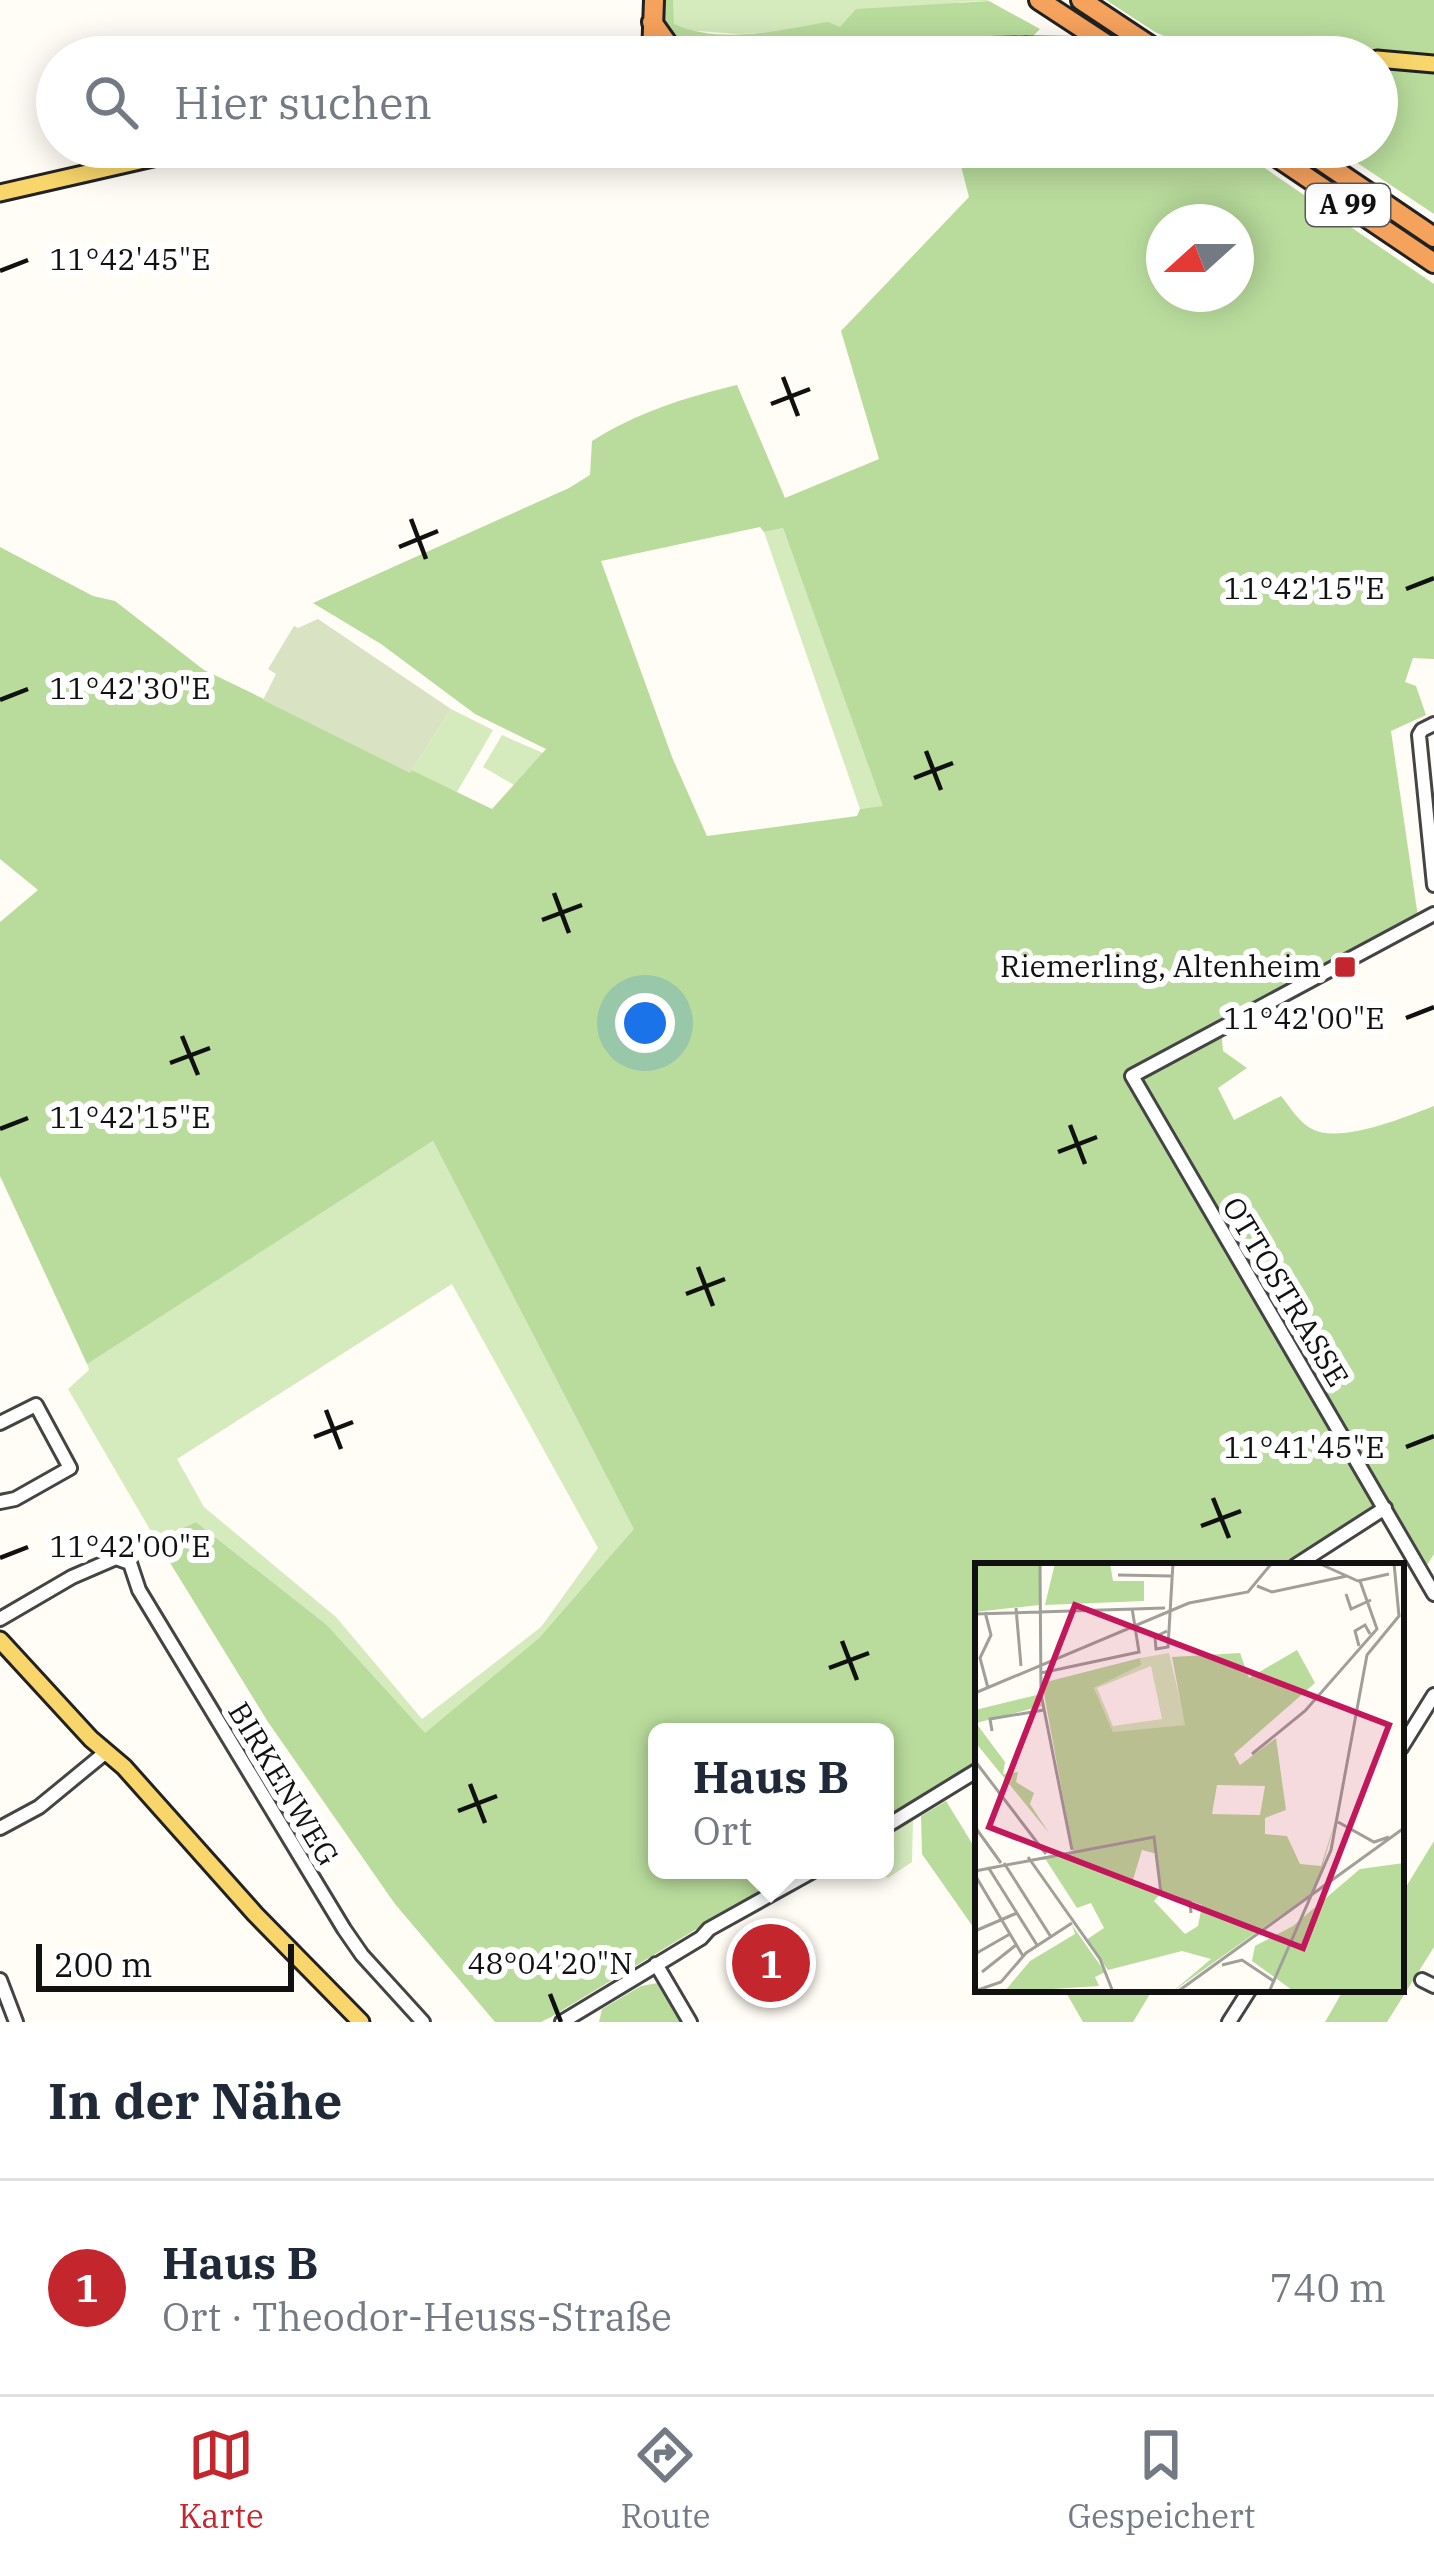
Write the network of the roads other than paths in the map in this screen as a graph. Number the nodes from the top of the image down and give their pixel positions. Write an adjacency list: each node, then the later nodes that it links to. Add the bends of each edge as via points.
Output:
1 (654, 0): 4 (highway)
2 (1039, 0): 7 (highway)
3 (1081, 0): 8 (highway)
4 (652, 22): 5 (highway); 6 (highway)
5 (652, 36)
6 (662, 36)
7 (1094, 36)
8 (1135, 36)
9 (1398, 61): 10 (main road)
10 (1434, 64)
11 (109, 168): 14 (main road)
12 (1293, 168): 16 (highway, A 99)
13 (1332, 168): 15 (highway, A 99)
14 (0, 193)
15 (1434, 237)
16 (1434, 263)
17 (1434, 724): 18 (street, via 1419,735)
18 (1434, 885)
19 (1434, 914): 22 (street, OTTOSTRASSE, via 1132,1076)
20 (0, 1423): 21 (street, via 36,1405 70,1468)
21 (0, 1502)
22 (1385, 1508): 23 (street); 24 (street, OTTOSTRASSE)
23 (1300, 1563)
24 (1434, 1594)
25 (0, 1619): 39 (street, BIRKENWEG, via 124,1558 344,1929)
26 (0, 1640): 29 (main road)
27 (1434, 1696): 28 (street)
28 (1404, 1743)
29 (106, 1752): 32 (street); 38 (main road)
30 (975, 1772): 31 (street)
31 (894, 1821)
32 (0, 1828)
33 (799, 1879): 34 (street)
34 (656, 1964): 40 (street); 41 (street)
35 (0, 1980): 37 (street)
36 (1248, 1992): 42 (street)
37 (16, 2022)
38 (362, 2022)
39 (423, 2022)
40 (562, 2022)
41 (690, 2022)
42 (1229, 2022)

